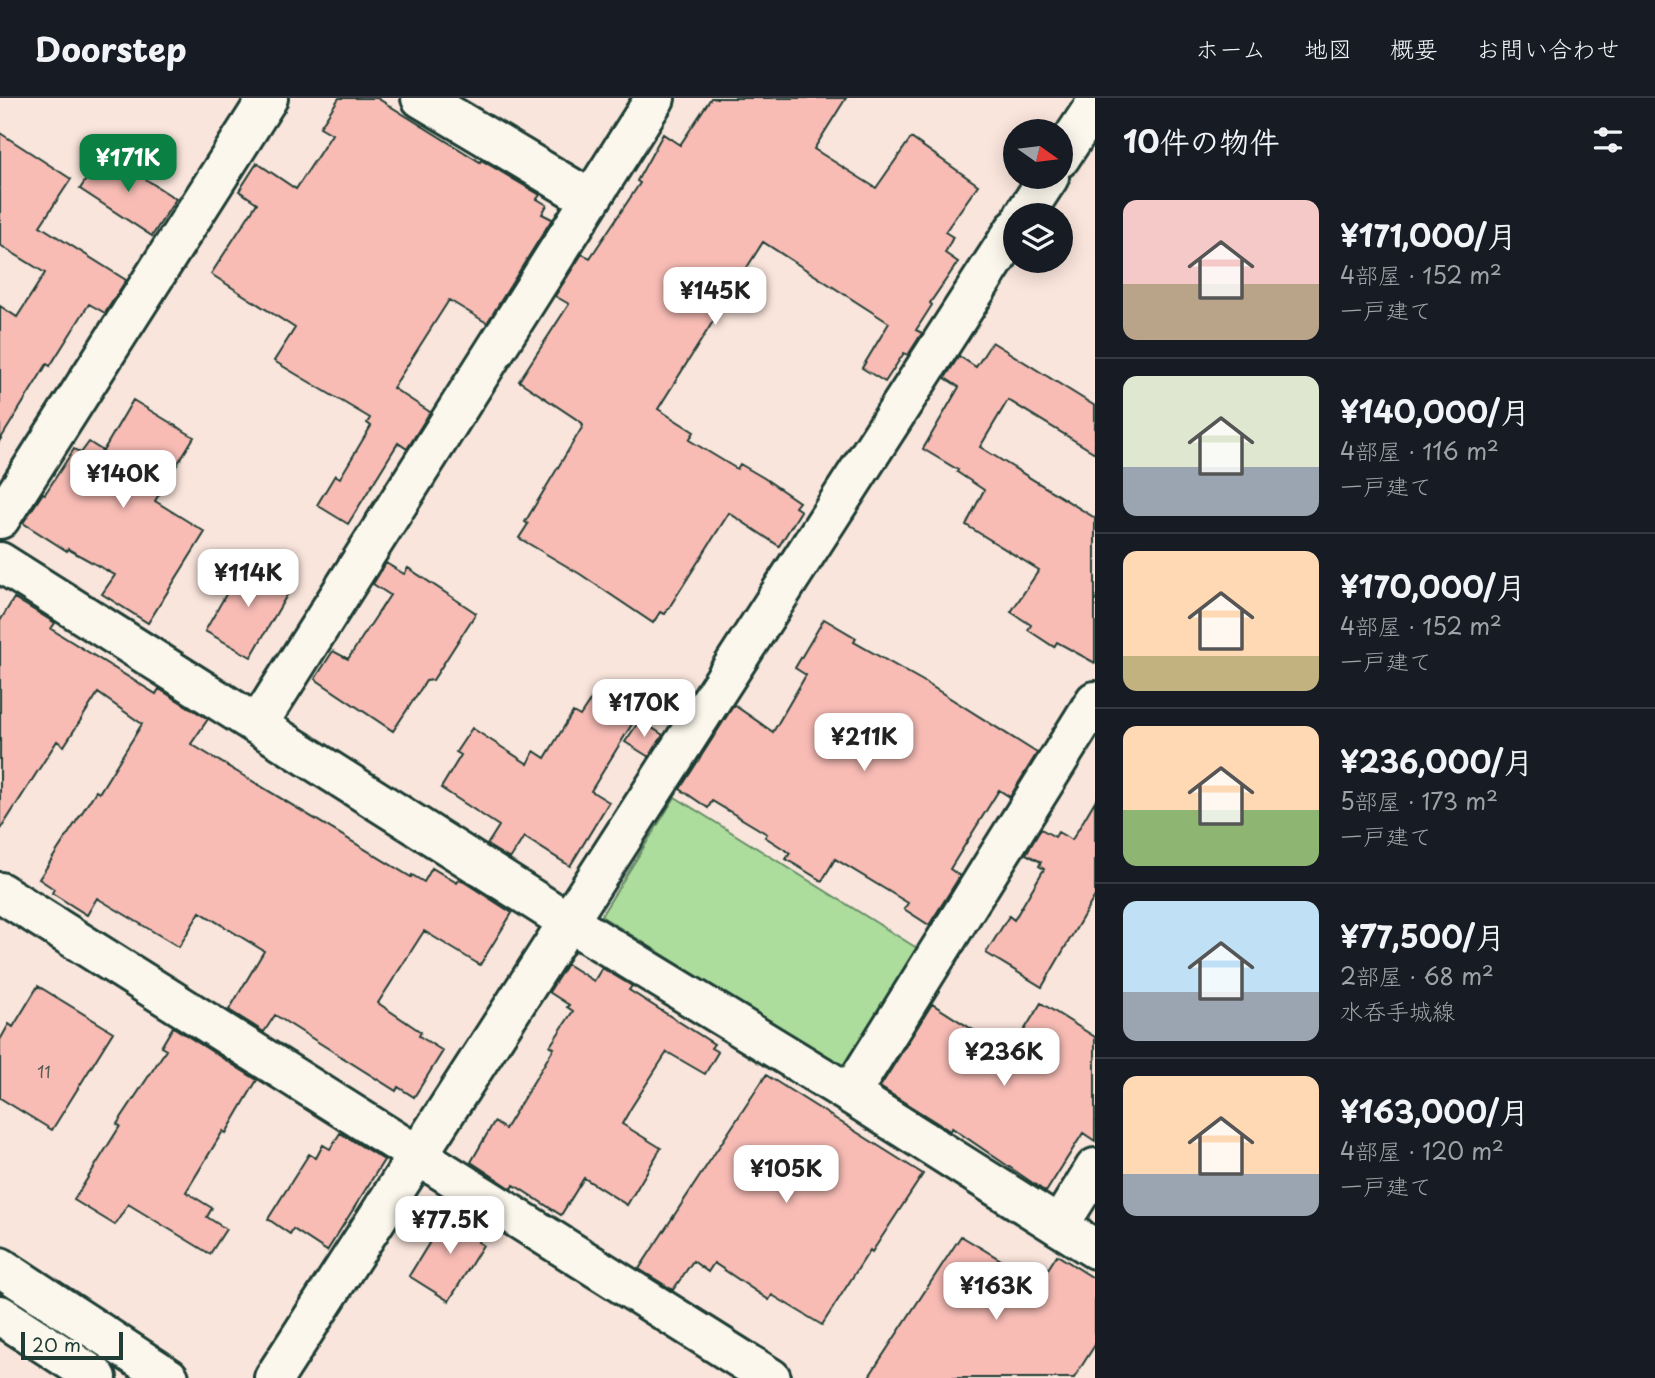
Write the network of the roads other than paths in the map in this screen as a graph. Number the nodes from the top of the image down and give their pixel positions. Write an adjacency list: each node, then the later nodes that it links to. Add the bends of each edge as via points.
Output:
1 (268, 98): 8 (street)
2 (421, 98): 6 (street)
3 (655, 98): 6 (street)
4 (1095, 105): 5 (street)
5 (1073, 138)
6 (590, 198): 11 (street)
7 (1003, 248): 13 (street)
8 (0, 519)
9 (0, 562): 11 (street)
10 (1095, 701): 14 (street)
11 (258, 724): 13 (street)
12 (0, 892): 15 (street)
13 (567, 922): 14 (street); 15 (street)
14 (850, 1094): 17 (street)
15 (418, 1155): 23 (street); 24 (street)
16 (1095, 1168): 17 (street)
17 (1059, 1226): 18 (street)
18 (1095, 1249)
19 (0, 1267): 22 (street)
20 (0, 1315): 21 (street)
21 (97, 1378)
22 (169, 1378)
23 (274, 1378)
24 (771, 1378)

